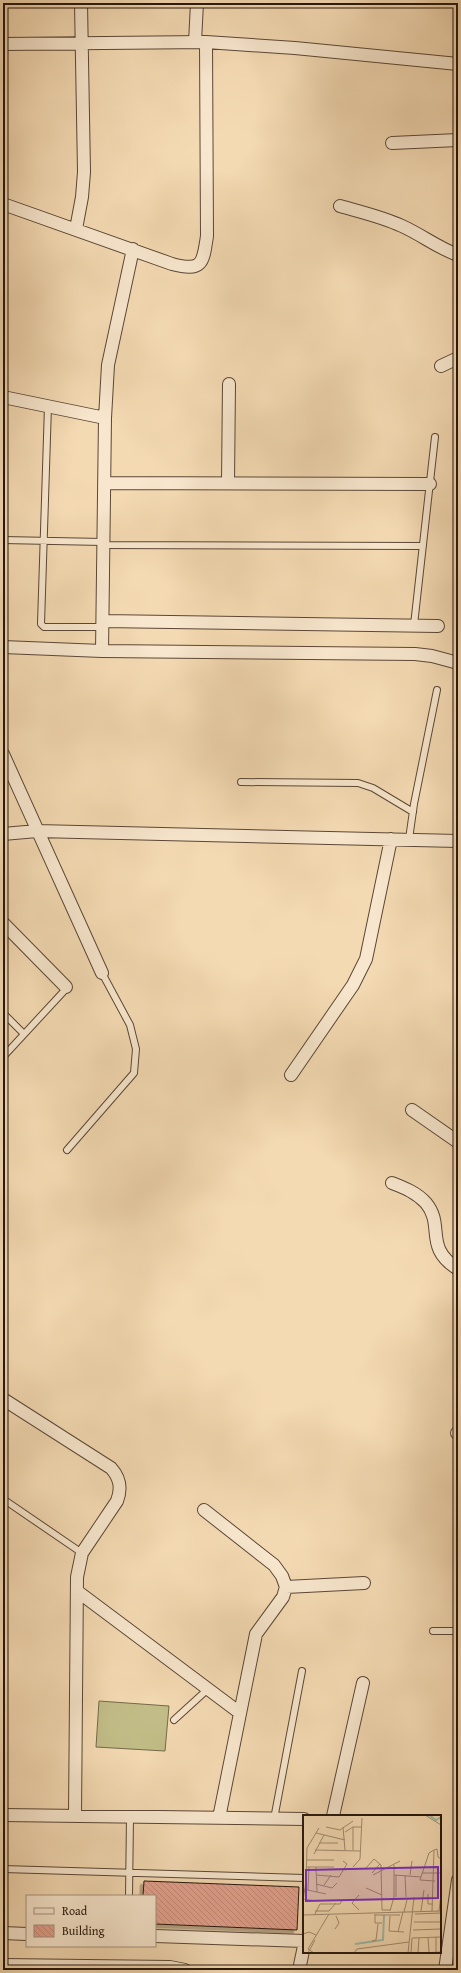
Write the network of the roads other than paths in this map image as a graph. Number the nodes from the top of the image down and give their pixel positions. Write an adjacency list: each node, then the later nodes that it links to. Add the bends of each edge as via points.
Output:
1 (81, 3): 3 (street)
2 (197, 3): 4 (street)
3 (81, 42): 4 (street); 5 (street); 11 (street, via 84,172)
4 (201, 42): 6 (street, via 295,48); 12 (street, via 208,236 205,252 201,263 186,268)
5 (3, 44)
6 (458, 64)
7 (458, 140): 8 (street)
8 (392, 143)
9 (3, 204): 11 (street)
10 (340, 206): 13 (street, via 399,225)
11 (76, 229): 12 (street)
12 (133, 249): 19 (street, via 108,365)
13 (458, 255)
14 (458, 358): 15 (street)
15 (441, 366)
16 (229, 384): 22 (street)
17 (3, 397): 18 (street)
18 (48, 406): 19 (street); 25 (lane)
19 (105, 418): 21 (street)
20 (435, 437): 23 (lane)
21 (104, 482): 22 (street); 26 (street)
22 (228, 482): 23 (street)
23 (430, 484): 27 (lane)
24 (3, 540): 25 (lane)
25 (44, 540): 26 (lane); 28 (lane, via 42,626)
26 (103, 543): 27 (lane); 28 (street)
27 (423, 546): 29 (lane)
28 (103, 624): 29 (street); 32 (street)
29 (414, 625): 30 (street)
30 (438, 626)
31 (3, 647): 32 (street)
32 (102, 651): 33 (street, via 415,654)
33 (458, 663)
34 (437, 690): 37 (lane)
35 (3, 754): 38 (street)
36 (241, 782): 37 (lane, via 358,783 373,788)
37 (413, 812): 41 (lane)
38 (34, 826): 39 (street); 40 (street); 44 (street)
39 (3, 834)
40 (391, 839): 41 (street); 49 (street, via 366,959 353,985)
41 (409, 839): 42 (street)
42 (458, 841)
43 (3, 923): 45 (street)
44 (102, 973): 52 (lane, via 130,1025 136,1049 134,1073)
45 (66, 986): 47 (lane)
46 (3, 1013): 47 (lane)
47 (24, 1034): 48 (lane)
48 (3, 1057)
49 (291, 1075)
50 (412, 1110): 51 (street)
51 (458, 1142)
52 (67, 1150)
53 (392, 1183): 54 (street, via 415,1193 427,1204 433,1215 438,1249 447,1262)
54 (458, 1269)
55 (3, 1399): 58 (street, via 117,1474 120,1492 117,1501)
56 (3, 1499): 58 (lane)
57 (204, 1510): 60 (street, via 274,1565 282,1576)
58 (82, 1553): 61 (street, via 78,1564)
59 (364, 1583): 60 (street)
60 (286, 1588): 67 (street, via 283,1597 256,1634)
61 (77, 1591): 66 (street); 71 (street)
62 (458, 1631): 63 (lane)
63 (434, 1632)
64 (302, 1671): 74 (lane)
65 (363, 1683): 70 (street)
66 (208, 1689): 67 (street); 68 (lane)
67 (240, 1713): 73 (street)
68 (174, 1720)
69 (3, 1815): 71 (street)
70 (333, 1815)
71 (75, 1816): 72 (street)
72 (130, 1816): 73 (street); 77 (lane)
73 (219, 1818): 74 (street)
74 (274, 1819): 75 (street)
75 (303, 1819)
76 (3, 1869): 77 (lane)
77 (130, 1872): 78 (lane); 80 (lane)
78 (303, 1878)
79 (458, 1880): 90 (street)
80 (129, 1895)
81 (3, 1933): 82 (street)
82 (26, 1934)
83 (156, 1936): 84 (street)
84 (303, 1941)
85 (303, 1951): 89 (street)
86 (3, 1965): 87 (street)
87 (57, 1968): 88 (street, via 170,1967)
88 (185, 1970)
89 (299, 1970)
90 (444, 1970)

